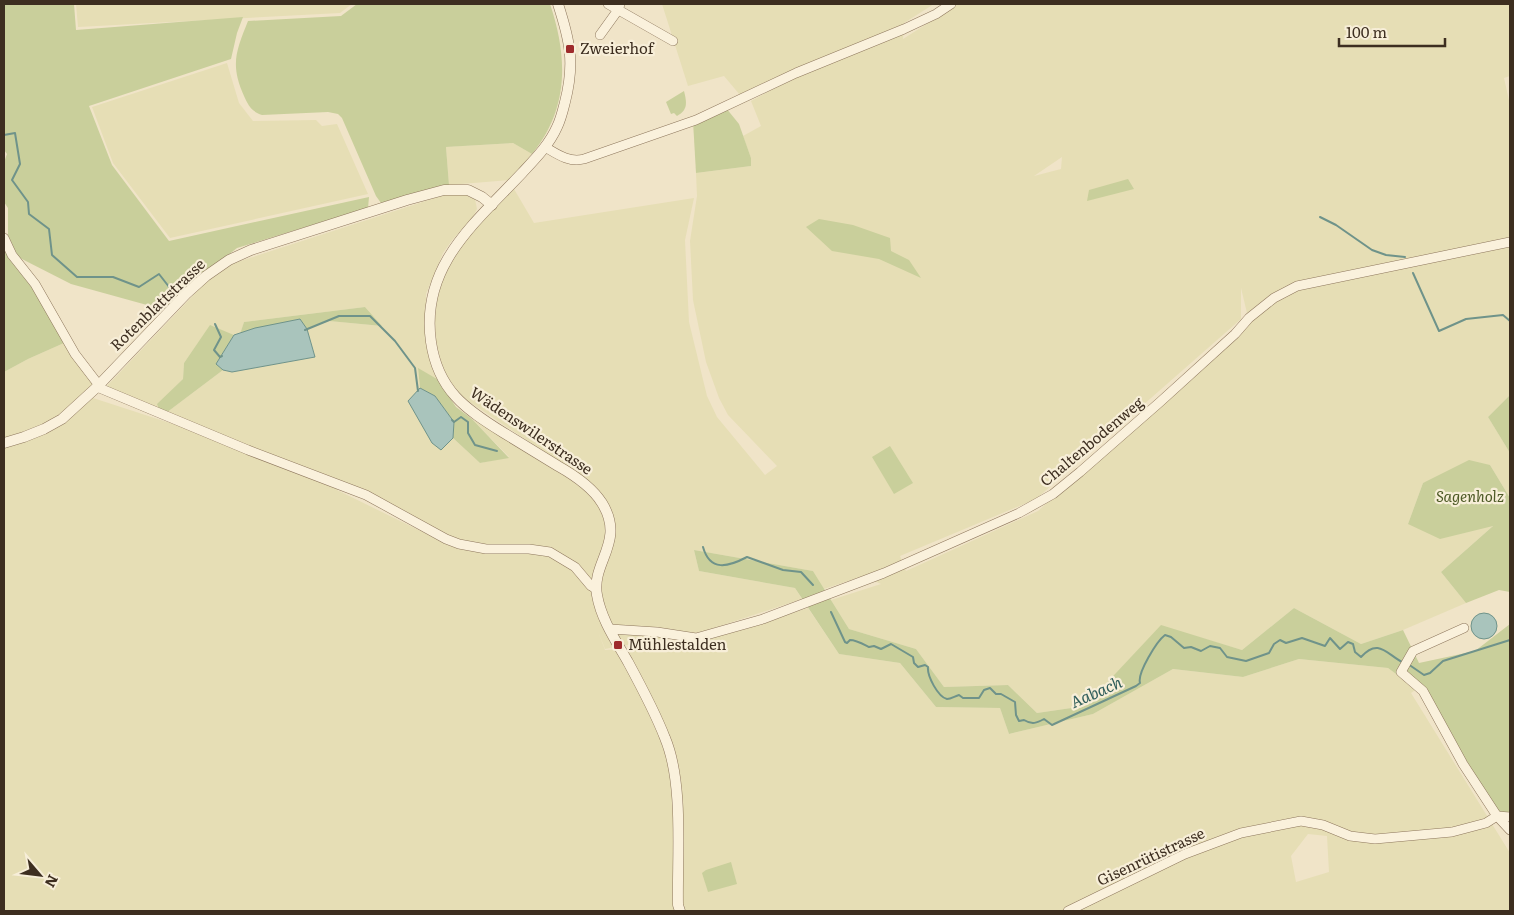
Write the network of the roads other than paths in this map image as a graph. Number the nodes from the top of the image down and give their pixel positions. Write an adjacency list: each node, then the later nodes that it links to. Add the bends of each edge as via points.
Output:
1 (558, 4): 7 (street, Wädenswilerstrasse, via 568,35 571,67 560,122)
2 (608, 4): 4 (street)
3 (951, 4): 7 (street, via 904,29 796,73 696,120 584,160 566,159)
4 (619, 7): 5 (street); 6 (street)
5 (600, 35)
6 (673, 41)
7 (545, 147): 8 (street, Wädenswilerstrasse)
8 (492, 205): 11 (street, Rotenblattstrasse, via 468,190 444,190 244,253 206,276 186,294); 13 (street, Wädenswilerstrasse, via 459,240 439,274 431,302 429,326 436,365 452,393 471,412 572,474 599,498 611,531)
9 (4, 238): 11 (street)
10 (1510, 242): 14 (street, Chaltenbodenweg, via 1297,286 1274,298 1053,494 1019,513 884,574 763,619 696,638)
11 (98, 386): 12 (street, Rotenblattstrasse, via 62,419); 13 (street, via 248,450 366,495 446,539 481,548 550,552 574,566)
12 (4, 443)
13 (596, 589): 14 (street)
14 (610, 628): 19 (street, via 666,739 672,760)
15 (1464, 628): 16 (street, via 1413,651 1401,672 1424,690)
16 (1497, 816): 17 (street, Gisenrütistrasse); 18 (street); 20 (street, Gisenrütistrasse, via 1486,823 1452,832 1375,839 1350,836 1322,825 1301,822 1241,833 1185,854)
17 (1510, 817)
18 (1510, 830)
19 (680, 911)
20 (1068, 911)

